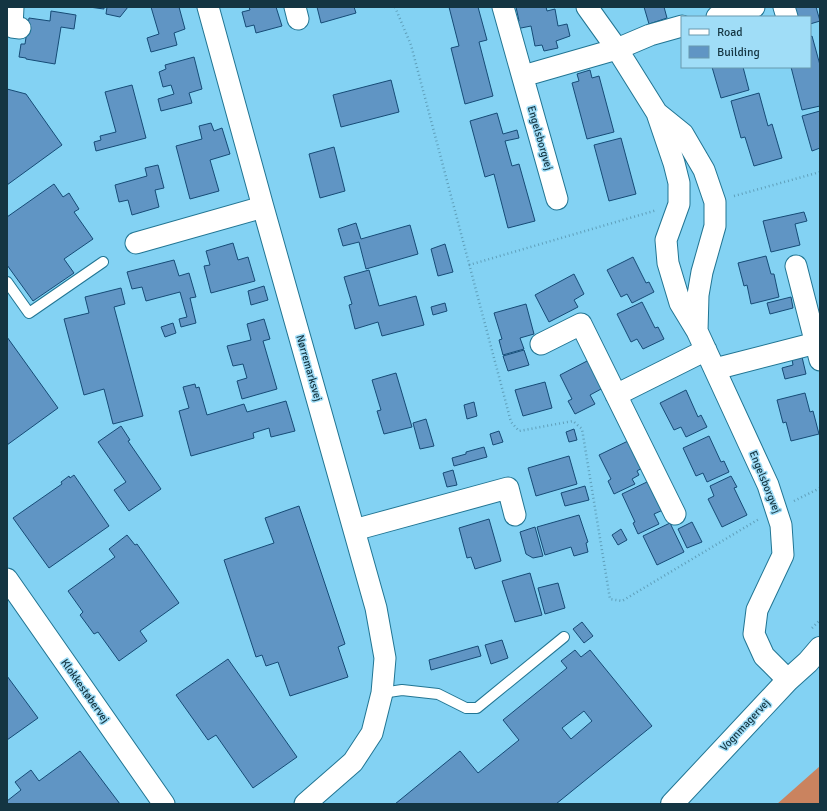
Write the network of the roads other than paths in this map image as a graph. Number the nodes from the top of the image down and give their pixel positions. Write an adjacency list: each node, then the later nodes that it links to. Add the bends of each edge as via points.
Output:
1 (13, 7): 8 (street, via 12,27)
2 (208, 7): 13 (street, Nørremarksvej)
3 (503, 7): 10 (street, Engelsborgvej)
4 (587, 7): 9 (street, Engelsborgvej)
5 (754, 7): 6 (street)
6 (721, 16)
7 (681, 26): 9 (street)
8 (20, 28)
9 (616, 49): 10 (street); 11 (street, Engelsborgvej)
10 (523, 76): 12 (street, Engelsborgvej)
11 (657, 113): 18 (street, Engelsborgvej, via 679,183 679,204 666,240 668,263 680,303); 18 (street, Engelsborgvej, via 683,134 704,170 715,202 715,226 698,295)
12 (557, 199)
13 (263, 207): 14 (street); 26 (street, Nørremarksvej)
14 (136, 243)
15 (103, 262): 17 (lane, via 29,313)
16 (796, 266): 21 (street)
17 (7, 282)
18 (697, 331): 20 (street, Engelsborgvej)
19 (541, 344): 23 (street, via 581,324)
20 (706, 350): 22 (street, Engelsborgvej); 23 (street)
21 (818, 352): 22 (street)
22 (715, 369): 30 (street, Engelsborgvej, via 768,485 781,525 783,555 757,610 754,634 764,656)
23 (616, 395): 24 (street)
24 (675, 514)
25 (515, 515): 26 (street, via 508,488)
26 (354, 530): 31 (street, Nørremarksvej, via 376,608 385,658)
27 (7, 579): 32 (street, Klokkestøbervej)
28 (564, 637): 31 (lane, via 477,708 466,708 438,694 402,690)
29 (820, 648): 30 (street, Vognmagervej)
30 (788, 680): 34 (street, Vognmagervej)
31 (382, 693): 33 (street, Nørremarksvej, via 372,733 353,762)
32 (164, 804)
33 (306, 804)
34 (672, 804)

